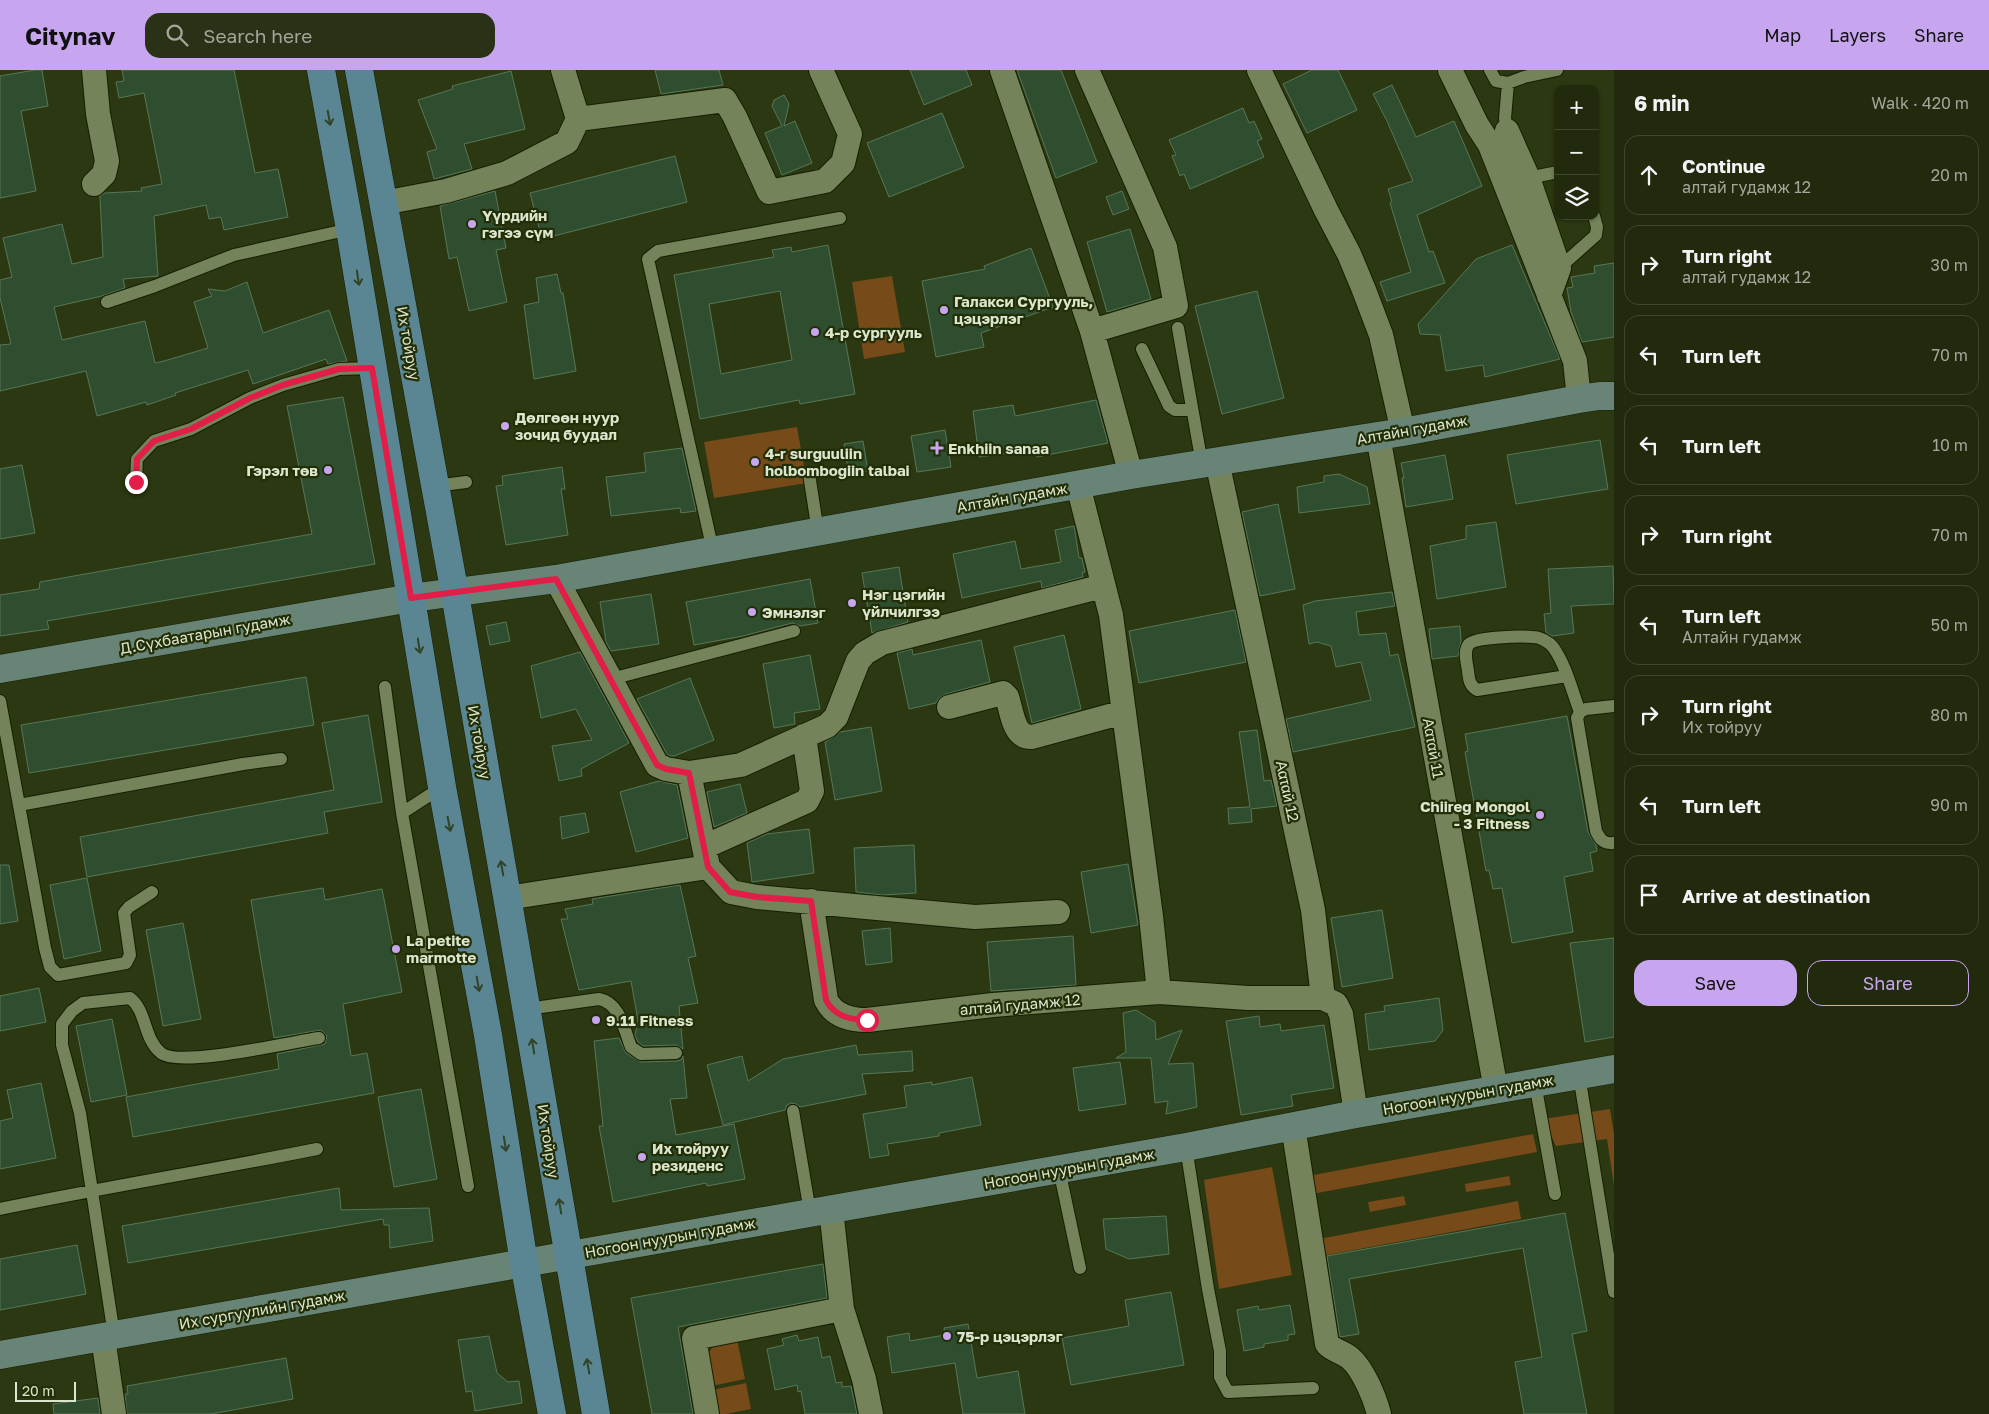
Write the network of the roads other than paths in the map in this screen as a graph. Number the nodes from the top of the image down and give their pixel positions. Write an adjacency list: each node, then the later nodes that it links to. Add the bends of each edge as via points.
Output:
1 (94, 70): 17 (street, via 107,161 104,174)
2 (321, 70): 21 (main road, one-way to 21)
3 (359, 70): 18 (main road, Их тойруу)
4 (563, 70): 13 (street)
5 (821, 70): 13 (street, via 850,134 843,163 825,181 769,192 725,100)
6 (1002, 70): 26 (street)
7 (1087, 70): 26 (street, via 1165,247 1176,306)
8 (1259, 70): 32 (street, Ααταй 11, via 1349,254 1381,335)
9 (1450, 70): 14 (street, via 1477,125)
10 (1490, 70): 12 (lane, via 1496,81)
11 (1558, 70): 12 (lane)
12 (1508, 83): 14 (lane, via 1506,118)
13 (578, 119): 18 (street, via 567,142 506,173 446,191)
14 (1499, 138): 16 (street); 23 (street)
15 (1554, 173): 16 (lane)
16 (1528, 178): 22 (street)
17 (94, 184)
18 (383, 203): 39 (main road, Их тойруу)
19 (840, 218): 41 (lane, via 658,251 648,259)
20 (1595, 220): 22 (lane, via 1596,235)
21 (350, 229): 24 (lane, via 234,255); 28 (main road, one-way to 28)
22 (1559, 268): 23 (street)
23 (1550, 296): 30 (street, via 1575,361)
24 (107, 302)
25 (1178, 328): 31 (lane)
26 (1092, 331): 35 (street)
27 (1142, 349): 31 (lane, via 1169,406 1175,410)
28 (372, 368): 36 (lane, via 339,369 283,385 250,398 191,429 154,441 137,459); 45 (main road)
29 (1614, 396): 30 (main road, Алтайн гудамж)
30 (1579, 399): 32 (main road, Алтайн гудамж)
31 (1192, 410): 33 (lane)
32 (1390, 434): 33 (main road, Алтайн гудамж); 76 (street, Ααταй 11)
33 (1209, 462): 35 (main road, Алтайн гудамж); 69 (street, Ααταй 12, via 1313,910)
34 (809, 474): 40 (lane)
35 (1131, 475): 38 (main road, Алтайн гудамж)
36 (136, 482)
37 (466, 482): 39 (lane)
38 (1078, 485): 40 (main road, Алтайн гудамж); 43 (street)
39 (435, 486): 44 (main road, Их тойруу)
40 (818, 532): 41 (main road, Алтайн гудамж)
41 (713, 551): 42 (main road, Алтайн гудамж)
42 (556, 579): 44 (main road, Алтайн гудамж); 49 (street)
43 (1102, 586): 54 (street, via 1110,615); 56 (street, via 882,643 858,661 836,717 827,726)
44 (455, 594): 45 (main road, Алтайн гудамж); 65 (main road, Их тойруу, one-way to 44)
45 (411, 598): 47 (main road, Д.Сүхбаатарын гудамж); 59 (main road, one-way to 59)
46 (794, 631): 49 (lane)
47 (0, 669)
48 (1567, 676): 48 (lane, via 1553,647 1535,636 1478,639 1465,651 1469,681 1477,690); 55 (lane)
49 (611, 679): 58 (street, via 657,765)
50 (385, 687): 61 (lane)
51 (0, 702): 60 (lane)
52 (1614, 706): 55 (lane)
53 (949, 707): 54 (street, via 1003,693 1018,732 1024,737)
54 (1124, 712): 68 (street)
55 (1580, 712): 62 (lane, via 1577,718 1596,831 1599,839 1607,844)
56 (804, 736): 58 (street, via 740,765); 63 (street, via 812,791 807,801)
57 (281, 759): 60 (lane)
58 (689, 773): 63 (street)
59 (442, 787): 61 (lane); 89 (main road, one-way to 89, via 486,1026)
60 (19, 805): 64 (lane, via 44,948 50,967 58,975 126,963 130,955 124,913)
61 (402, 813): 83 (lane)
62 (1614, 843)
63 (706, 857): 65 (street); 66 (street, via 730,892)
64 (152, 892)
65 (507, 898): 70 (main road, Их тойруу)
66 (811, 901): 67 (street, via 975,917); 68 (street, алтай гудамж 12, via 826,1000 834,1012 852,1019)
67 (1058, 912)
68 (1159, 992): 69 (street, алтай гудамж 12, via 1248,998)
69 (1323, 998): 78 (street, via 1336,1004 1341,1014)
70 (527, 1009): 72 (lane, via 599,999 608,1001 616,1008 636,1052); 88 (main road, Их тойруу, one-way to 70)
71 (318, 1038): 84 (lane, via 191,1058 167,1057 153,1044 138,1004 130,998 84,1003 72,1011 62,1024 62,1046 80,1113)
72 (676, 1053)
73 (1614, 1069): 74 (main road, Ногоон нуурын гудамж)
74 (1579, 1075): 75 (main road, Ногоон нуурын гудамж); 91 (lane)
75 (1535, 1083): 76 (main road, Ногоон нуурын гудамж); 85 (lane)
76 (1496, 1090): 78 (main road, Ногоон нуурын гудамж)
77 (793, 1111): 87 (lane)
78 (1356, 1114): 79 (main road, Ногоон нуурын гудамж)
79 (1293, 1126): 80 (main road, Ногоон нуурын гудамж); 101 (street, via 1327,1344 1350,1358 1362,1373)
80 (1186, 1147): 82 (main road, Ногоон нуурын гудамж); 95 (lane, via 1220,1351 1220,1377 1228,1392)
81 (317, 1149): 84 (lane)
82 (1059, 1170): 87 (main road, Ногоон нуурын гудамж); 90 (lane)
83 (468, 1186)
84 (93, 1190): 86 (lane); 93 (lane)
85 (1555, 1194)
86 (0, 1209)
87 (820, 1211): 88 (main road, Ногоон нуурын гудамж); 92 (street)
88 (568, 1256): 89 (main road, Ногоон нуурын гудамж); 98 (main road, Их тойруу, one-way to 88)
89 (524, 1263): 93 (main road, Их сургуулийн гудамж); 97 (main road)
90 (1080, 1268)
91 (1614, 1292)
92 (842, 1309): 99 (street, via 694,1338); 100 (street, via 864,1379)
93 (109, 1336): 94 (main road, Их сургуулийн гудамж); 96 (street)
94 (0, 1355)
95 (1312, 1388)
96 (114, 1414)
97 (552, 1414)
98 (596, 1414)
99 (707, 1414)
100 (871, 1414)
101 (1378, 1414)

